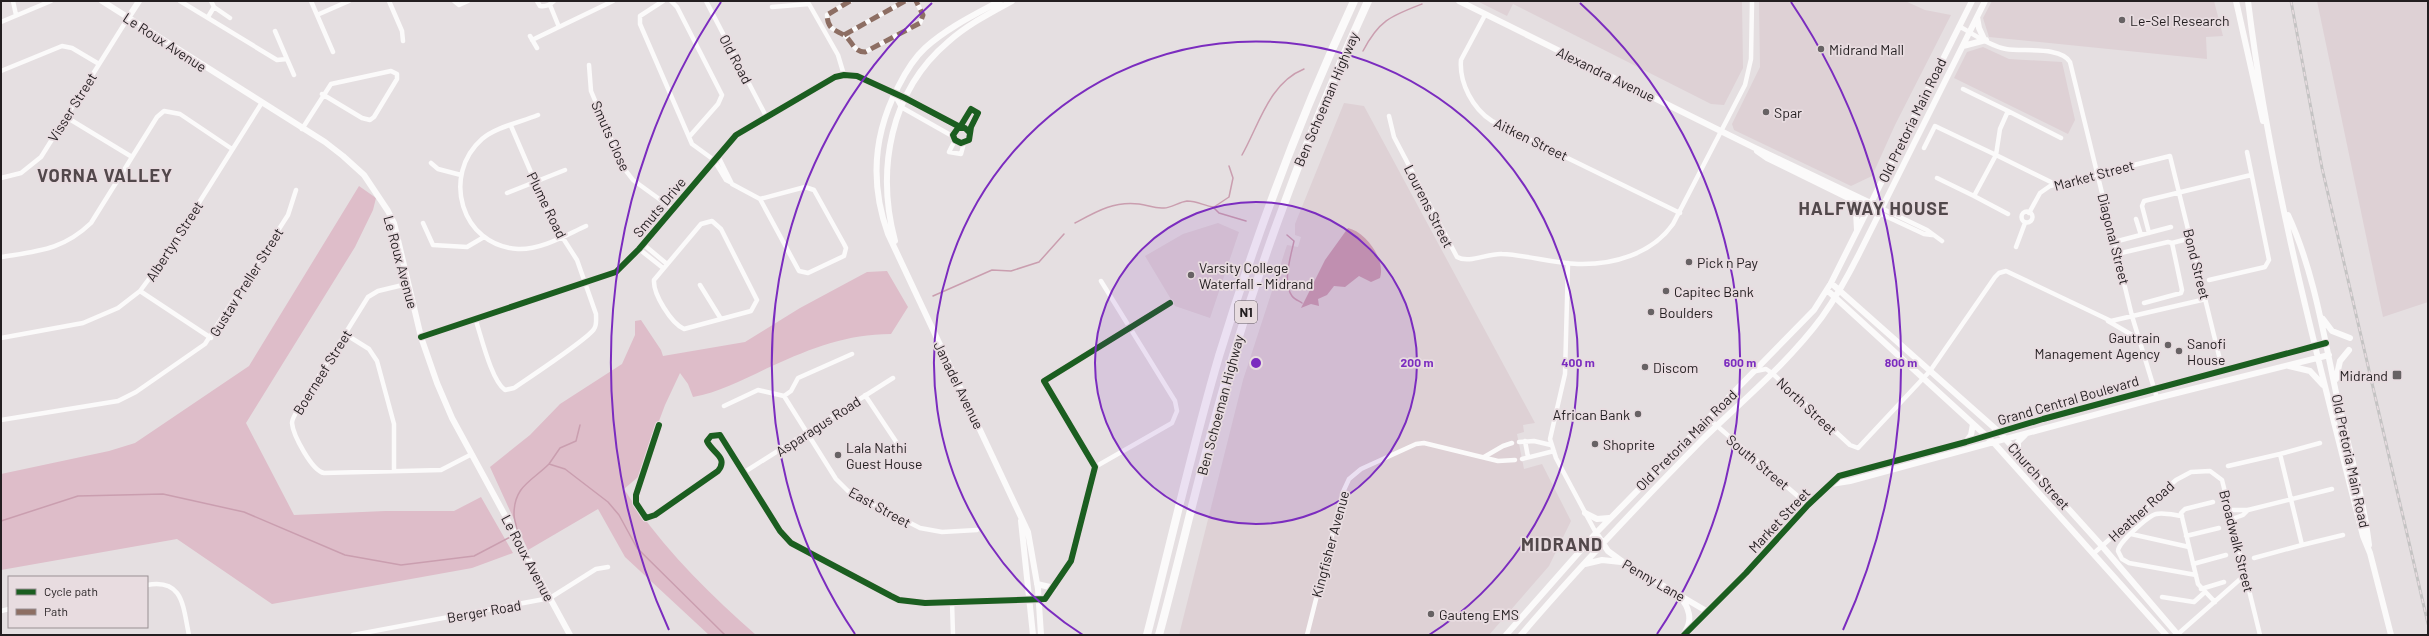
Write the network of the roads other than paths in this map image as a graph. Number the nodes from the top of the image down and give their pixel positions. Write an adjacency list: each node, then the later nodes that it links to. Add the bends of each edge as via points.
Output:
1 (13, 1): 39 (street)
2 (51, 1): 39 (street)
3 (102, 1): 42 (main road, Le Roux Avenue)
4 (139, 1): 42 (main road)
5 (180, 1): 40 (street)
6 (211, 1): 34 (street)
7 (311, 1): 37 (street)
8 (349, 1): 37 (street)
9 (389, 1): 51 (street, via 402,31)
10 (454, 1): 11 (street, via 459,5)
11 (468, 1)
12 (537, 1): 32 (street, via 541,6)
13 (613, 1): 46 (street)
14 (663, 1): 78 (street, via 639,19)
15 (671, 1): 78 (street, via 677,7 722,95 718,104)
16 (706, 1): 71 (street, Old Road)
17 (837, 1): 33 (street)
18 (850, 1): 33 (street)
19 (904, 1): 49 (street)
20 (916, 1): 49 (street, via 923,15 920,23 874,49 859,51)
21 (997, 1): 35 (street)
22 (1000, 1): 35 (main road)
23 (1012, 1): 64 (main road, via 986,14 948,41 919,73)
24 (1354, 1): 265 (highway, Ben Schoeman Highway / N1, via 1326,61 1286,163 1238,298 1203,416)
25 (1368, 1): 266 (highway, Ben Schoeman Highway / N1, via 1338,66 1297,167 1250,301 1215,419)
26 (1459, 1): 38 (main road, Alexandra Avenue)
27 (1752, 1): 75 (street, via 1749,73)
28 (1972, 1): 45 (main road, Old Pretoria Main Road)
29 (1985, 1): 41 (main road, Old Pretoria Main Road)
30 (2236, 1): 77 (main road, Old Pretoria Main Road, via 2259,106)
31 (2248, 1): 77 (main road, Old Pretoria Main Road)
32 (552, 3): 46 (street)
33 (840, 6): 49 (street, via 830,12 827,18 835,31)
34 (214, 7): 40 (street); 43 (street)
35 (988, 7): 63 (main road, via 945,32 924,48 912,62)
36 (772, 8): 60 (street, via 809,4 838,55)
37 (318, 14): 54 (street)
38 (1485, 14): 75 (main road, Alexandra Avenue); 112 (street, Aitken Street, via 1461,60 1460,68 1479,112)
39 (16, 15): 44 (street)
40 (208, 17): 55 (street, via 277,60)
41 (1977, 17): 48 (main road, Old Pretoria Main Road); 50 (main road)
42 (128, 18): 56 (street, Visser Street); 65 (main road, Le Roux Avenue)
43 (230, 18)
44 (1, 22)
45 (1959, 26): 48 (street); 107 (main road, Old Pretoria Main Road)
46 (559, 27): 53 (street, via 531,38)
47 (275, 31): 55 (street)
48 (1969, 32): 50 (street); 52 (main road, Old Pretoria Main Road)
49 (844, 35)
50 (1985, 39): 52 (main road); 93 (street, Diagonal Street, via 2004,48 2056,52 2067,57 2072,66)
51 (403, 41)
52 (1963, 46): 110 (main road, Old Pretoria Main Road)
53 (537, 48)
54 (333, 52)
55 (287, 59): 59 (street)
56 (99, 64): 58 (street, via 72,48 62,46); 70 (street, Visser Street)
57 (589, 64): 109 (street, Smuts Close, via 591,90 622,167 637,183)
58 (1, 71)
59 (294, 75)
60 (844, 75): 63 (street, via 861,78); 71 (street, Smuts Drive, via 822,84)
61 (1963, 89): 67 (street)
62 (322, 94): 62 (street, via 335,82 391,70 397,74 397,79 370,120 362,118); 74 (street)
63 (894, 94): 64 (street); 66 (street); 133 (main road, Janadel Avenue, via 878,139 876,172 882,218)
64 (905, 98): 66 (main road); 73 (street)
65 (261, 104): 74 (main road, Le Roux Avenue); 84 (street, Albertyn Street)
66 (901, 107): 79 (street); 133 (main road, Janadel Avenue, via 889,144 885,186 891,228)
67 (2008, 111): 80 (street); 86 (street, via 2000,129)
68 (538, 115): 72 (street)
69 (1389, 116): 134 (street, Lourens Street, via 1394,137 1456,257 1468,259 1503,254)
70 (66, 117): 89 (street); 96 (street, Visser Street, via 34,164 14,176)
71 (767, 118): 87 (street, Smuts Drive, via 736,135)
72 (511, 126): 94 (street, via 482,139 468,155); 98 (street, Plume Road)
73 (960, 127): 76 (street); 76 (street, via 971,109 978,113); 79 (street, via 954,132)
74 (302, 129): 139 (main road, Le Roux Avenue, via 325,142 355,165 379,195 394,223)
75 (1722, 131): 82 (main road, Alexandra Avenue); 112 (street)
76 (969, 132): 81 (street, via 968,140)
77 (2268, 134): 108 (main road, Old Pretoria Main Road)
78 (689, 137): 90 (street, via 696,148)
79 (954, 138): 81 (street); 81 (street, via 949,152 961,154)
80 (2062, 138)
81 (964, 143)
82 (1753, 147): 106 (main road, Alexandra Avenue, via 1767,158); 107 (main road, Alexandra Avenue)
83 (1924, 148): 86 (street, via 1935,126)
84 (232, 149): 89 (street, via 180,114 169,110 160,113); 145 (street, Albertyn Street, via 163,260)
85 (2247, 152): 95 (street)
86 (1996, 155): 100 (street); 104 (street)
87 (718, 156): 90 (street, Smuts Drive); 99 (street)
88 (2170, 156): 93 (street, Market Street); 103 (street, Bond Street)
89 (132, 157): 132 (street, via 91,223 83,231 62,245 48,250)
90 (714, 160): 99 (street, via 726,180); 109 (street, Smuts Drive)
91 (431, 163): 94 (street, via 438,169)
92 (565, 170): 98 (street)
93 (2098, 173): 100 (street, Market Street); 126 (street, Diagonal Street)
94 (461, 175): 122 (street, via 460,193 463,207 470,223)
95 (2251, 176): 103 (street); 137 (street, via 2268,264 2265,267)
96 (1, 178)
97 (1937, 178): 104 (street)
98 (535, 182): 102 (street); 123 (street, Plume Road)
99 (730, 182): 105 (street)
100 (2055, 184): 111 (street, Market Street, via 2042,190)
101 (296, 190): 159 (street, Gustav Preller Street, via 288,215)
102 (507, 193)
103 (2179, 193): 120 (street, via 2144,201 2142,204); 124 (street, Bond Street)
104 (1974, 196): 113 (street)
105 (760, 199): 105 (street, via 799,271 808,273 844,256 846,248 814,190 805,187)
106 (1848, 200): 107 (main road, Alexandra Avenue); 119 (main road, via 1856,212)
107 (1870, 206): 110 (main road, Alexandra Avenue); 119 (main road, Old Pretoria Main Road)
108 (2285, 208): 150 (main road, Old Pretoria Main Road); 163 (main road, Old Pretoria Main Road)
109 (674, 209): 128 (street, Smuts Drive)
110 (1880, 211): 125 (street, Alexandra Avenue); 144 (main road, Old Pretoria Main Road)
111 (2029, 212): 116 (street, via 2032,219); 116 (street, via 2022,215)
112 (1680, 213): 134 (street, via 1664,235 1632,257 1586,264)
113 (2008, 214)
114 (2136, 219): 121 (street)
115 (423, 223): 122 (street, via 429,241 437,246 467,247)
116 (2025, 223): 129 (street)
117 (586, 226): 123 (street)
118 (2171, 227): 120 (street)
119 (1857, 232): 141 (main road, Old Pretoria Main Road)
120 (2149, 233): 121 (street)
121 (2140, 235): 126 (street)
122 (484, 237): 123 (street, via 499,245 520,249)
123 (561, 237): 140 (street, Plume Road, via 577,260)
124 (2190, 238): 127 (street); 147 (street, Bond Street)
125 (1942, 241)
126 (2114, 242): 131 (street, Diagonal Street)
127 (2172, 243): 131 (street); 149 (street, via 2182,290 2180,293)
128 (643, 244): 130 (street, Smuts Drive); 135 (street)
129 (2016, 247)
130 (639, 249): 136 (street); 140 (street, Smuts Drive, via 616,272)
131 (2117, 254): 151 (street, Diagonal Street)
132 (1, 257)
133 (900, 261): 218 (main road, Janadel Avenue)
134 (1568, 263): 199 (street, via 1565,374 1550,433)
135 (667, 264): 136 (street); 153 (street, via 701,224 712,221 719,225 757,300 751,311)
136 (663, 268): 153 (street, via 655,276 654,286 676,325 690,328)
137 (2209, 280)
138 (1101, 281): 155 (street)
139 (407, 284): 156 (street, Boerneef Street, via 378,291 368,297); 157 (main road, Le Roux Avenue)
140 (587, 284): 152 (street, Smuts Drive); 152 (street, Plume Road, via 596,320 592,332 514,388 504,390 498,384)
141 (1831, 284): 143 (main road, Old Pretoria Main Road); 144 (main road, Church Street)
142 (700, 285): 153 (street)
143 (1828, 290): 146 (main road, Church Street); 169 (main road, Old Pretoria Main Road, via 1814,310)
144 (1840, 290): 146 (main road, Old Pretoria Main Road); 170 (main road, Church Street)
145 (140, 291): 158 (street, Albertyn Street, via 118,308 83,324); 159 (street)
146 (1836, 296): 172 (main road, Old Pretoria Main Road, via 1802,341); 174 (main road, Church Street)
147 (2206, 299): 151 (street); 171 (street, Bond Street)
148 (1170, 303): 155 (street)
149 (2144, 303)
150 (2319, 310): 160 (main road, via 2332,332); 162 (main road, Old Pretoria Main Road)
151 (2132, 316): 154 (street); 161 (street, Diagonal Street)
152 (475, 318): 157 (street, Smuts Drive)
153 (721, 319)
154 (2107, 321): 161 (street); 170 (street, via 2003,271 1995,277)
155 (1130, 329): 209 (street, via 1175,401 1176,415 1172,423); 209 (street, via 1044,381)
156 (345, 334): 210 (street, via 369,348 377,361 394,424); 210 (street, Boerneef Street, via 293,419 294,432 314,467 321,472)
157 (421, 337): 202 (main road, Le Roux Avenue, via 452,418)
158 (1, 338)
159 (211, 338): 183 (street, Gustav Preller Street, via 193,354 118,401)
160 (2350, 338)
161 (2140, 339): 175 (street, Diagonal Street)
162 (2326, 343): 163 (main road, Grand Central Boulevard); 166 (main road, Old Pretoria Main Road)
163 (2316, 346): 167 (main road, Old Pretoria Main Road); 171 (main road, Grand Central Boulevard)
164 (2349, 350): 176 (main road, via 2338,367)
165 (852, 354): 178 (street, via 798,378 791,391)
166 (2329, 355): 167 (main road, Grand Central Boulevard); 176 (main road, Old Pretoria Main Road)
167 (2319, 358): 168 (main road, Grand Central Boulevard); 180 (main road, Old Pretoria Main Road)
168 (2282, 366): 179 (main road, Grand Central Boulevard); 180 (main road, via 2303,369 2316,375 2322,381)
169 (1756, 370): 172 (street, North Street); 182 (main road, Old Pretoria Main Road)
170 (1930, 371): 174 (street); 187 (main road, Church Street)
171 (2223, 372): 175 (main road, Grand Central Boulevard)
172 (1772, 373): 174 (street, North Street, via 1856,448 1861,447); 186 (main road, Old Pretoria Main Road)
173 (893, 378): 177 (street, Asparagus Road)
174 (1923, 380): 184 (main road, Church Street)
175 (2155, 388): 179 (street, Diagonal Street); 187 (main road, Grand Central Boulevard)
176 (2336, 389): 235 (main road, Old Pretoria Main Road, via 2362,504)
177 (865, 395): 188 (street, Asparagus Road); 195 (street)
178 (784, 396): 181 (street, via 758,390); 188 (street, East Street)
179 (2157, 398): 189 (main road, Grand Central Boulevard)
180 (2329, 400): 235 (main road, Old Pretoria Main Road, via 2363,536)
181 (724, 406)
182 (1708, 418): 186 (street, South Street); 223 (main road, Old Pretoria Main Road)
183 (1, 420)
184 (1973, 424): 190 (main road, Church Street); 194 (main road, via 1971,435)
185 (659, 425): 212 (street, via 636,495 638,507 647,518 718,472 722,464 721,458 707,441 711,436 720,435)
186 (1717, 427): 217 (street, South Street); 231 (main road, Old Pretoria Main Road)
187 (1999, 432): 190 (main road, Grand Central Boulevard); 191 (main road, Church Street)
188 (807, 433): 212 (street, Asparagus Road); 226 (street, East Street, via 840,483 858,497 920,528 942,532)
189 (2026, 434): 191 (main road, Grand Central Boulevard); 201 (main road, via 2018,442)
190 (1986, 436): 194 (main road, Grand Central Boulevard); 197 (main road, Church Street)
191 (2006, 440): 197 (main road, Grand Central Boulevard); 201 (main road, Church Street)
192 (1525, 441): 193 (street); 199 (street); 205 (street)
193 (1519, 442)
194 (1966, 442): 213 (main road, Grand Central Boulevard, via 1844,474)
195 (897, 443)
196 (1512, 443): 204 (street)
197 (1994, 443): 213 (main road, Grand Central Boulevard); 236 (main road, Church Street)
198 (2320, 443): 203 (street)
199 (1551, 445): 200 (street)
200 (1554, 451): 205 (street); 221 (street)
201 (2018, 453): 233 (main road, Church Street)
202 (472, 454): 210 (street, Boerneef Street, via 441,470); 252 (main road, Le Roux Avenue)
203 (2280, 454): 208 (street); 215 (street)
204 (1484, 457): 207 (street, Kingfisher Avenue, via 1498,461); 267 (street, Kingfisher Avenue, via 1424,443 1416,444 1354,473 1343,492)
205 (1528, 457): 206 (street)
206 (1522, 459)
207 (1515, 460)
208 (2228, 466)
209 (1095, 467): 248 (street, via 1071,561)
210 (394, 471)
211 (2191, 472): 219 (street, Broadwalk Street, via 2210,471 2217,475 2222,480); 233 (street, Heather Road, via 2176,480)
212 (743, 473): 255 (street, via 780,531 791,542 899,600 915,603)
213 (1831, 484): 217 (main road, Market Street)
214 (2332, 489): 215 (street)
215 (2290, 499): 220 (street); 232 (street)
216 (2213, 502): 222 (street, via 2185,509)
217 (1808, 505): 257 (main road, Market Street)
218 (1019, 509): 247 (main road, Janadel Avenue, via 1028,532); 253 (main road, Janadel Avenue)
219 (2230, 510): 220 (street); 224 (street, Broadwalk Street)
220 (2248, 510): 224 (street)
221 (1585, 513): 223 (main road, via 1597,519); 227 (street)
222 (2182, 516): 228 (street, via 2156,514 2149,517); 230 (street)
223 (1610, 518): 227 (main road, Old Pretoria Main Road)
224 (2232, 519): 243 (street, Broadwalk Street)
225 (2220, 528): 230 (street)
226 (977, 530)
227 (1596, 533): 231 (main road, Penny Lane); 268 (main road, Old Pretoria Main Road)
228 (2131, 534): 234 (street); 244 (street, via 2118,547 2126,562)
229 (2343, 535): 232 (street)
230 (2186, 536): 234 (street)
231 (1603, 544): 239 (main road, Penny Lane); 240 (main road, Old Pretoria Main Road)
232 (2302, 545): 238 (street)
233 (2102, 546): 236 (street, Heather Road); 272 (main road, Church Street)
234 (2189, 547): 241 (street)
235 (2370, 553): 274 (main road, Old Pretoria Main Road)
236 (2093, 554): 271 (main road, Church Street)
237 (2226, 555): 241 (street)
238 (2254, 558)
239 (1623, 562): 240 (main road, via 1602,560); 250 (main road, Penny Lane)
240 (1584, 564): 269 (main road, Old Pretoria Main Road)
241 (2193, 564): 244 (street)
242 (608, 567): 252 (street, Berger Road, via 594,570)
243 (2246, 574): 256 (street); 273 (street, Broadwalk Street)
244 (2196, 575): 249 (street)
245 (2224, 582): 249 (street)
246 (148, 584): 259 (street, via 167,584 180,594)
247 (1037, 584): 248 (main road); 254 (main road, Janadel Avenue)
248 (1054, 588): 254 (street, via 1046,598)
249 (2203, 590): 251 (street, via 2194,602); 256 (street)
250 (1677, 593): 257 (main road, Penny Lane); 270 (main road, via 1689,612 1690,620)
251 (2162, 597)
252 (550, 598): 258 (street, Berger Road); 261 (main road, Le Roux Avenue)
253 (1031, 600): 254 (street); 255 (street); 263 (main road, Janadel Avenue)
254 (1039, 600): 264 (main road, Janadel Avenue)
255 (952, 602): 262 (street)
256 (2215, 602): 272 (street)
257 (1708, 612): 270 (main road, Market Street)
258 (362, 634): 260 (street, Berger Road)
259 (189, 635)
260 (353, 635)
261 (570, 635)
262 (953, 635)
263 (1033, 635)
264 (1041, 635)
265 (1147, 635)
266 (1159, 635)
267 (1307, 635)
268 (1506, 635)
269 (1521, 635)
270 (1684, 635)
271 (2166, 635)
272 (2178, 635)
273 (2260, 635)
274 (2391, 635)

